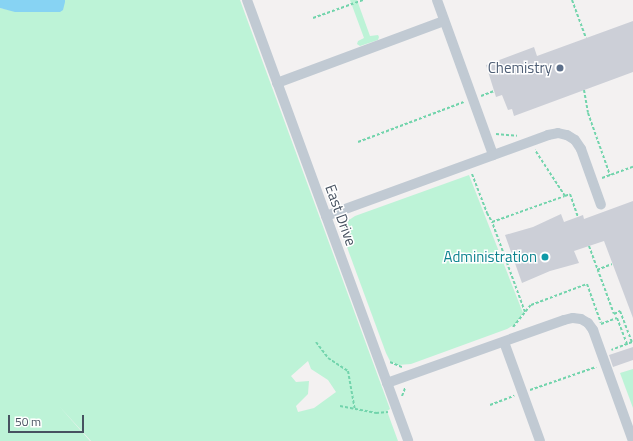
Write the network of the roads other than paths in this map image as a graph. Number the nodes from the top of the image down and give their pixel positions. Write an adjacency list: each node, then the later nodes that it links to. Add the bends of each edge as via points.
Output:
1 (247, 0): 4 (street, East Drive)
2 (437, 0): 3 (street)
3 (444, 21): 4 (street); 5 (street)
4 (277, 83): 7 (street, East Drive)
5 (493, 155): 6 (street, via 548,135 567,135 575,140 581,149); 7 (street)
6 (601, 205)
7 (326, 216): 9 (street, East Drive)
8 (504, 342): 9 (street); 11 (street); 12 (street, via 573,318 588,323 593,330)
9 (387, 383): 10 (street, East Drive)
10 (408, 441)
11 (540, 441)
12 (633, 441)

